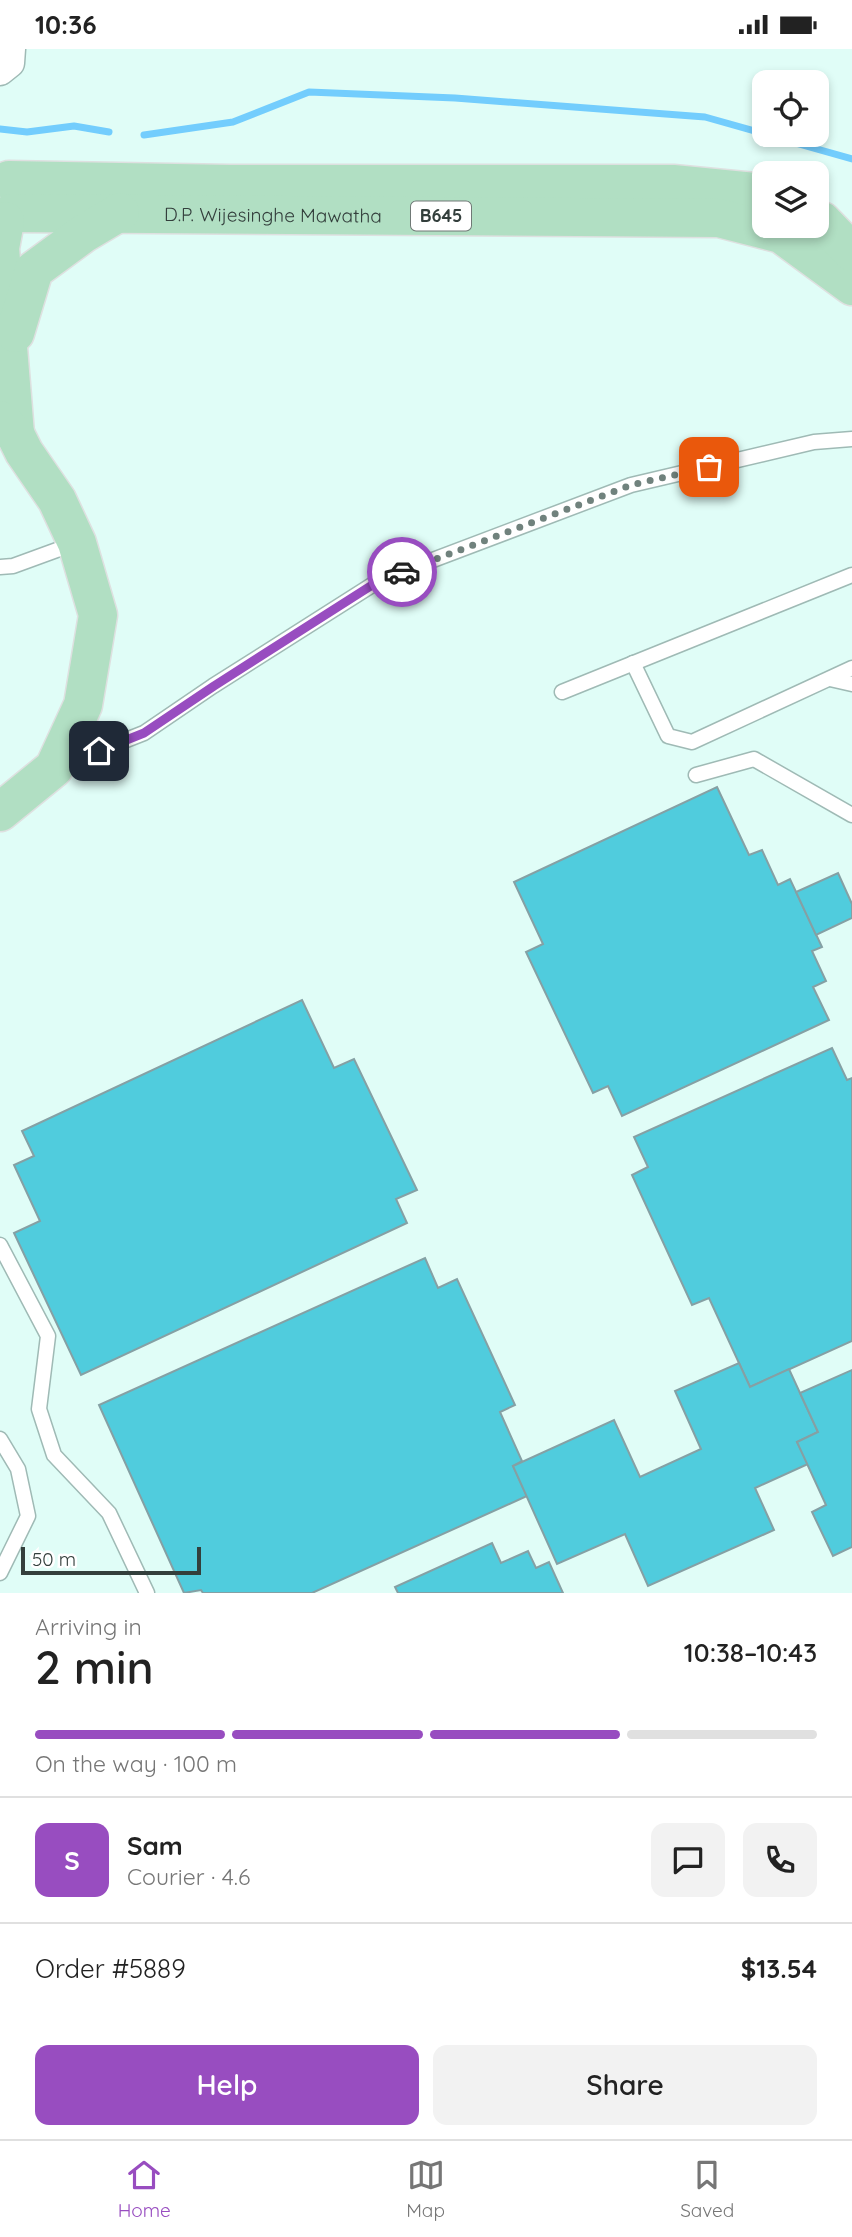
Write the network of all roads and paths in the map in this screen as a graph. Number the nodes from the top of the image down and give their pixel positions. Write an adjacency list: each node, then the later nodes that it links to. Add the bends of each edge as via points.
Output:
1 (12, 49): 2 (street, via 10,63)
2 (0, 71)
3 (752, 193): 4 (main road, D.P. Wijesinghe Mawatha / B645, via 673,184 230,184)
4 (5, 202): 5 (main road, D.P. Wijesinghe Mawatha / B645); 9 (main road, via 0,248)
5 (120, 212): 8 (main road, D.P. Wijesinghe Mawatha / B645, via 719,218 781,234); 9 (main road, via 34,270)
6 (829, 230): 7 (main road)
7 (852, 252)
8 (852, 286)
9 (9, 351): 10 (main road)
10 (8, 427): 12 (main road, via 57,500)
11 (852, 439): 20 (lane, via 814,442 631,485 380,580 144,733)
12 (77, 543): 13 (lane); 20 (main road, via 98,615 83,705)
13 (0, 567)
14 (852, 575): 15 (lane)
15 (633, 663): 17 (lane, via 668,736 692,742); 19 (lane)
16 (852, 668): 17 (lane)
17 (830, 679): 18 (lane)
18 (852, 684)
19 (562, 692)
20 (54, 768): 22 (main road)
21 (696, 775): 23 (lane, via 754,759)
22 (0, 812)
23 (852, 815)
24 (0, 1245): 27 (lane, via 48,1336 39,1409 54,1455 108,1513)
25 (0, 1439): 26 (lane, via 18,1469 27,1515)
26 (0, 1573)
27 (147, 1593)

